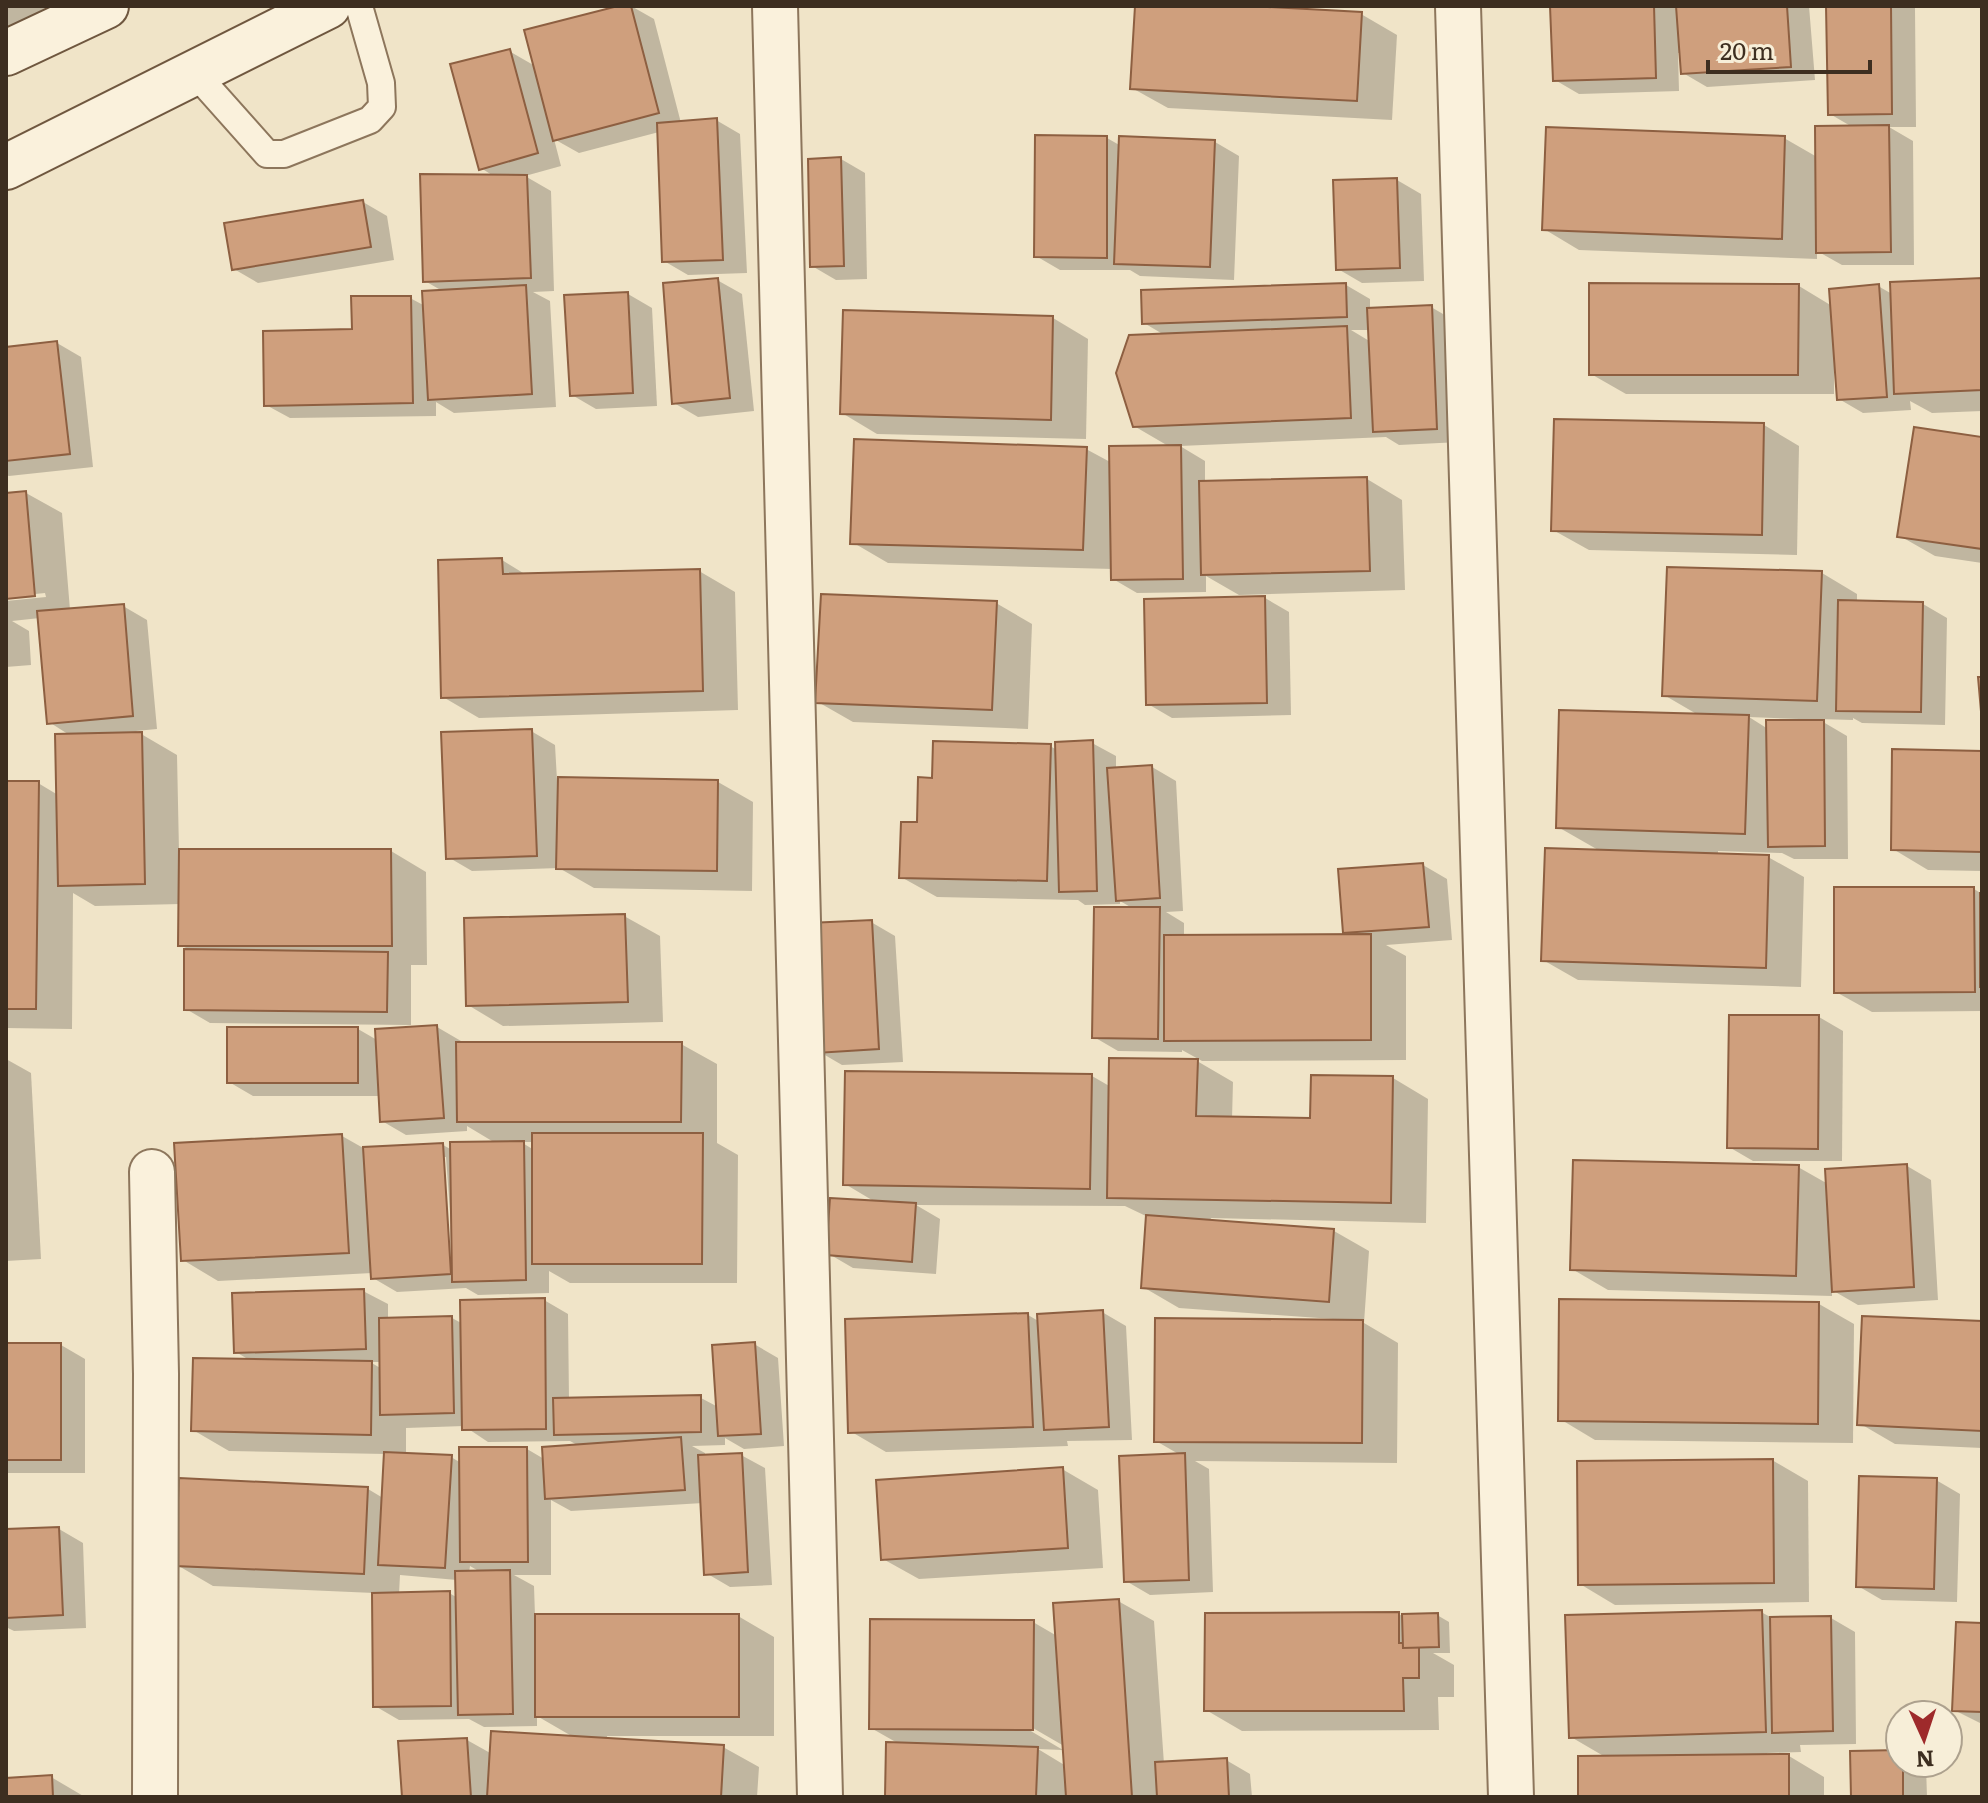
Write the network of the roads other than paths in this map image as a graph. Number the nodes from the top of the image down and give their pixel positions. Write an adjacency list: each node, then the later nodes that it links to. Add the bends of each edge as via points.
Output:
1 (106, 6): 6 (street)
2 (328, 6): 7 (street)
3 (359, 6): 7 (lane, via 381,83 382,107 370,120 284,154 267,154)
4 (775, 6): 11 (street)
5 (1458, 6): 12 (street)
6 (6, 53)
7 (194, 72): 8 (street)
8 (6, 167)
9 (152, 1172): 10 (street)
10 (155, 1797)
11 (820, 1797)
12 (1511, 1797)

